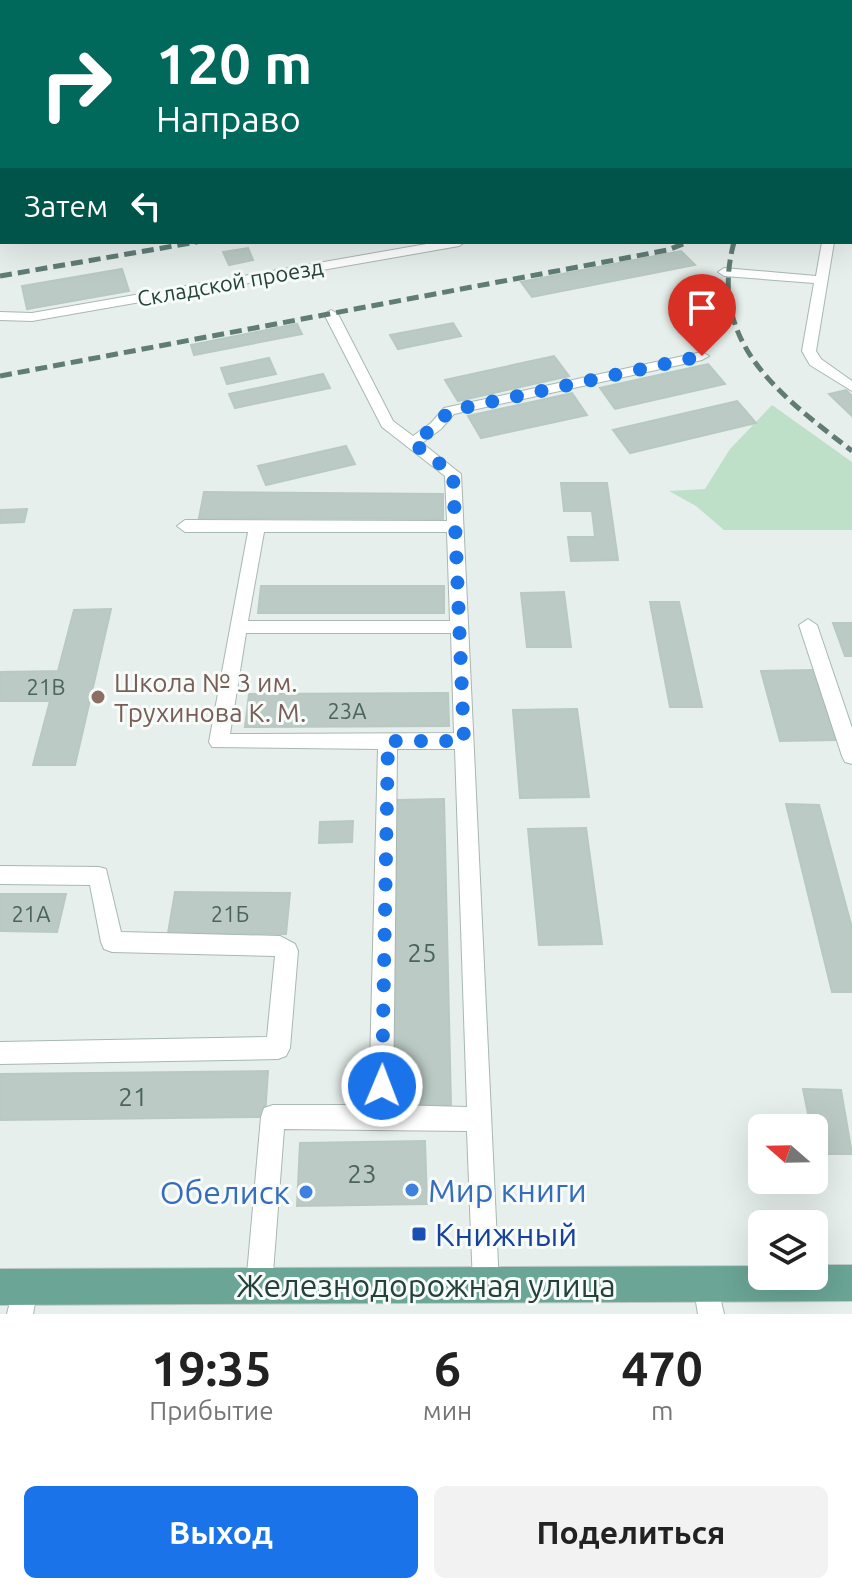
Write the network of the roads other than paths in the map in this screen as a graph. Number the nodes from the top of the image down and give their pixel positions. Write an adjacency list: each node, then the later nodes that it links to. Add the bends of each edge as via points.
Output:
1 (448, 244): 6 (street, Складской проезд, via 32,317)
2 (828, 244): 4 (street)
3 (724, 272): 4 (street)
4 (821, 280): 8 (street, via 809,351 815,362)
5 (331, 314): 9 (street, via 387,424)
6 (0, 316)
7 (702, 356): 9 (street, via 449,411)
8 (852, 387)
9 (413, 443): 12 (street, via 453,474)
10 (185, 526): 11 (street)
11 (257, 527): 12 (street); 14 (street)
12 (455, 527): 15 (street)
13 (808, 625): 18 (street)
14 (238, 627): 15 (street); 16 (street, via 219,742)
15 (459, 627): 17 (street)
16 (388, 741): 17 (street); 21 (street)
17 (464, 741): 22 (street)
18 (852, 756)
19 (0, 875): 20 (street, via 99,876 112,942 280,946 287,951 278,1048)
20 (0, 1053)
21 (381, 1117): 22 (street); 25 (street, via 273,1117)
22 (479, 1119): 24 (street)
23 (852, 1283): 27 (main road, Железнодорожная улица)
24 (486, 1285): 25 (main road, Железнодорожная улица); 27 (main road, Железнодорожная улица)
25 (259, 1286): 26 (main road, Железнодорожная улица)
26 (15, 1296)
27 (708, 1299)

